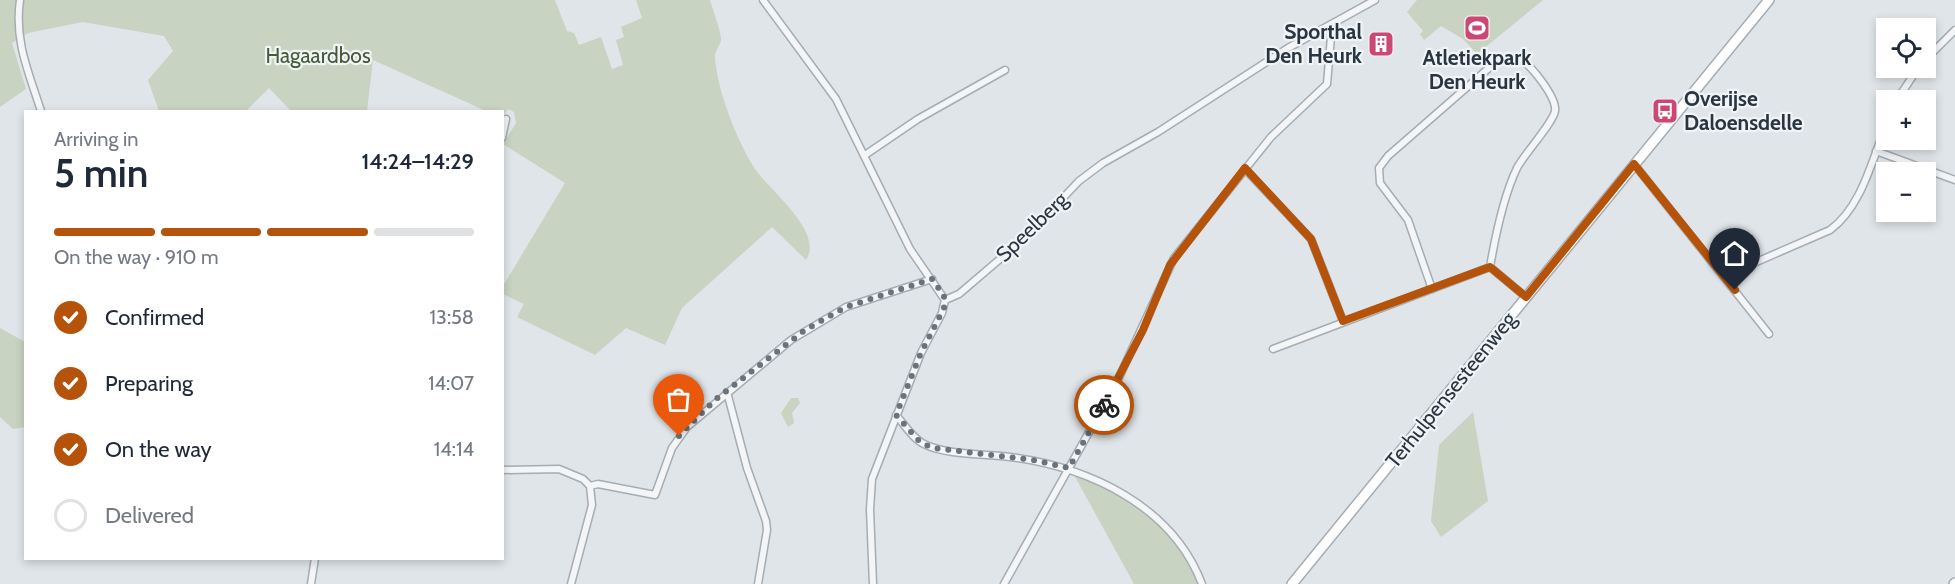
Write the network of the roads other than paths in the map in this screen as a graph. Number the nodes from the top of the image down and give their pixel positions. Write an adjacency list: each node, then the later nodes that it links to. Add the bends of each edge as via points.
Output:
1 (20, 0): 9 (street, via 17,22 24,66)
2 (763, 0): 13 (street, via 836,99)
3 (1375, 0): 5 (street, Speelberg)
4 (1769, 0): 14 (main road, Terhulpensesteenweg)
5 (1332, 25): 15 (street, via 1327,84); 22 (street, Speelberg, via 1288,48 1103,163 1079,181 1027,236 959,294)
6 (1955, 30): 7 (street)
7 (1936, 48)
8 (1005, 70): 13 (street, via 918,119)
9 (41, 110)
10 (506, 119): 11 (street)
11 (504, 136)
12 (1876, 151): 16 (street); 18 (street, via 1844,220 1830,230)
13 (865, 155): 19 (street, via 910,249)
14 (1634, 164): 18 (street); 21 (main road, Terhulpensesteenweg)
15 (1245, 168): 23 (street, via 1311,239); 28 (street, via 1170,265 1143,330)
16 (1955, 180)
17 (1490, 267): 20 (street); 20 (street, via 1516,170 1552,120 1556,107 1526,63 1510,58 1497,61 1379,168 1380,183 1408,220); 21 (street)
18 (1724, 276): 24 (street)
19 (932, 279): 22 (street); 26 (street, via 846,307 791,340)
20 (1432, 289): 23 (street)
21 (1526, 297): 38 (main road, Terhulpensesteenweg)
22 (945, 300): 27 (street)
23 (1343, 321): 25 (street)
24 (1769, 334)
25 (1273, 349)
26 (727, 392): 30 (street, via 679,436 655,495 598,484); 34 (street, via 766,521)
27 (896, 415): 28 (street, via 920,442 933,448); 35 (street, via 871,486)
28 (1069, 468): 36 (street); 37 (street, via 1107,484 1157,520 1186,553)
29 (504, 470): 30 (street, via 559,470 583,478)
30 (590, 486): 33 (street, via 592,505)
31 (315, 560): 32 (street)
32 (311, 584)
33 (571, 584)
34 (758, 584)
35 (873, 584)
36 (1004, 584)
37 (1202, 584)
38 (1292, 584)

